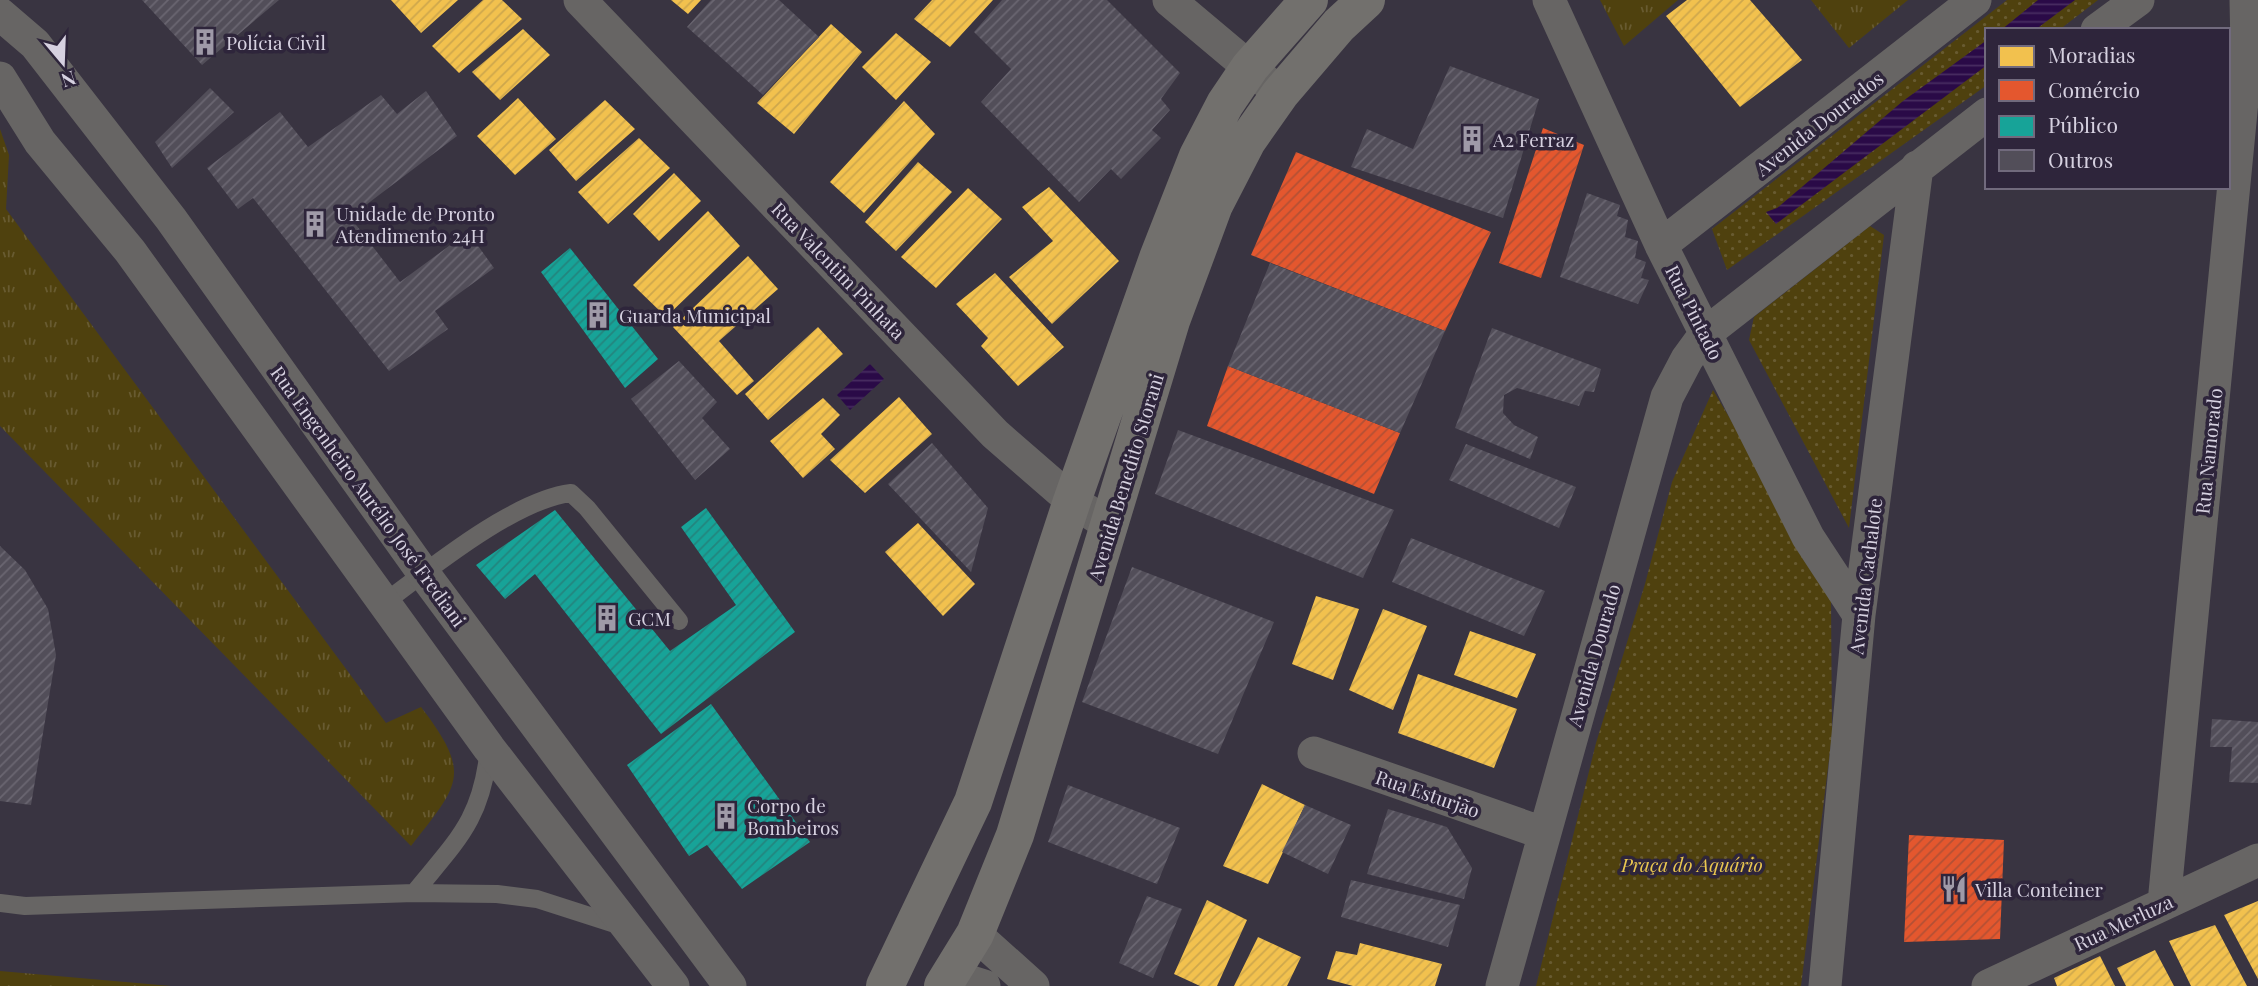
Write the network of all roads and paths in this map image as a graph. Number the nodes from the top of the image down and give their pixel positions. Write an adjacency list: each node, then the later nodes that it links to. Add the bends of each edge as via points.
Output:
1 (580, 0): 20 (street, Rua Valentim Pinhata, via 995,434)
2 (1170, 0): 11 (street)
3 (1309, 0): 11 (main road, Avenida Benedito Storani)
4 (1366, 0): 13 (main road, Avenida Benedito Storani)
5 (1549, 0): 17 (street, Rua Pintado)
6 (1975, 0): 17 (street, Avenida Dourados)
7 (2138, 0): 10 (street)
8 (2246, 0): 32 (street, Rua Namorado, via 2247,50)
9 (0, 14): 16 (street, Rua Engenheiro Aurélio José Frediani, via 35,44)
10 (2100, 28)
11 (1250, 67): 13 (street); 20 (main road, Avenida Benedito Storani, via 1225,104 1193,169)
12 (0, 78): 18 (street, via 40,142)
13 (1280, 94): 21 (main road, Avenida Benedito Storani, via 1247,141 1190,266)
14 (1985, 116): 15 (street)
15 (1917, 167): 19 (street); 24 (street, Avenida Cachalote)
16 (171, 219): 18 (street); 22 (street, Rua Engenheiro Aurélio José Frediani)
17 (1661, 246): 19 (street, Rua Pintado)
18 (130, 251): 23 (street)
19 (1706, 332): 24 (street, Rua Pintado, via 1808,537); 28 (street, Avenida Dourado, via 1667,397)
20 (1072, 501): 21 (street, Rua Valentim Pinhata); 38 (main road, Avenida Benedito Storani, via 973,802)
21 (1111, 526): 34 (main road, Avenida Benedito Storani, via 1015,835)
22 (424, 573): 23 (lane); 25 (lane, via 513,514 552,496 571,493); 37 (street, Rua Engenheiro Aurélio José Frediani)
23 (384, 603): 26 (street)
24 (1859, 615): 42 (street, Avenida Cachalote)
25 (679, 621)
26 (489, 748): 30 (lane, via 485,783 469,826); 33 (street)
27 (1314, 753): 28 (street, Rua Esturjão)
28 (1543, 833): 41 (street, Avenida Dourado)
29 (2258, 860): 32 (street, Rua Merluza)
30 (414, 893): 31 (lane, via 25,906); 33 (lane, via 537,899)
31 (0, 903)
32 (2164, 903): 43 (street, Rua Merluza)
33 (626, 928): 36 (street)
34 (975, 934): 35 (main road, Avenida Benedito Storani); 40 (street)
35 (946, 981): 39 (street)
36 (673, 986)
37 (730, 986)
38 (885, 986)
39 (984, 986)
40 (1033, 986)
41 (1502, 986)
42 (1825, 986)
43 (1988, 986)

